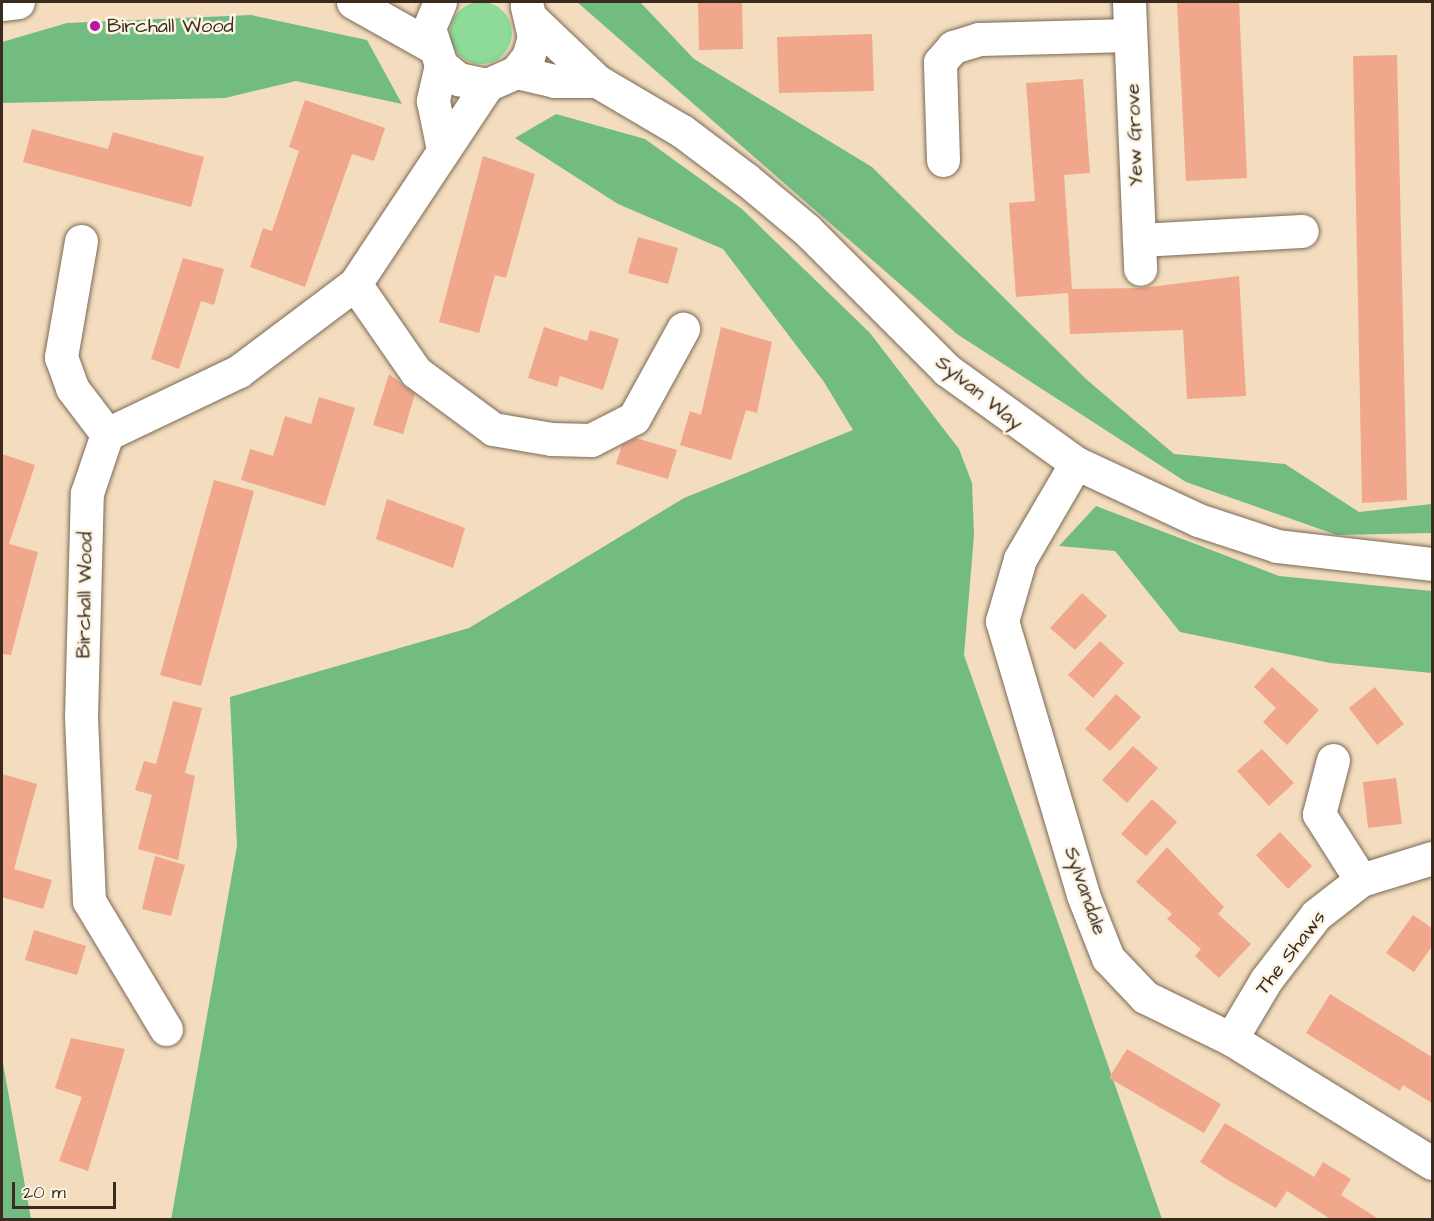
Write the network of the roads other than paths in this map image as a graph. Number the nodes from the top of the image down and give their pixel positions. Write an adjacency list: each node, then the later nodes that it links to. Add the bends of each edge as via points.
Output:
1 (18, 2): 5 (street)
2 (352, 2): 8 (street)
3 (440, 2): 8 (street, via 431,18)
4 (1129, 2): 7 (street, Yew Grove)
5 (2, 4)
6 (529, 11): 9 (street, via 532,47); 10 (street, Sylvan Way)
7 (1131, 35): 13 (street, via 980,39 953,47 940,62); 14 (street, Yew Grove, via 1139,254)
8 (436, 56): 11 (street, via 458,80); 12 (street, via 433,101)
9 (516, 72): 10 (street, via 554,81); 11 (street)
10 (597, 81): 19 (street, Sylvan Way, via 682,131 747,180 807,230 947,370)
11 (487, 85): 12 (street)
12 (442, 145): 16 (street, via 417,195)
13 (944, 160)
14 (1302, 231)
15 (81, 240): 18 (street, via 61,357 72,388)
16 (355, 284): 17 (street, via 416,372 493,429 551,439 591,440 634,418); 18 (street, via 239,371)
17 (682, 329)
18 (107, 434): 24 (street, Birchall Wood, via 87,493 81,717 89,901)
19 (1076, 463): 20 (street, Sylvan Way, via 1198,520 1277,546); 25 (street, Sylvandale, via 1020,559 1002,621 1083,895 1108,958 1145,997)
20 (1432, 564)
21 (1333, 760): 23 (street, via 1319,814)
22 (1432, 858): 23 (street, The Shaws)
23 (1361, 880): 25 (street, The Shaws, via 1316,915 1266,980)
24 (166, 1029)
25 (1231, 1039): 26 (street, Sylvandale)
26 (1432, 1163)

